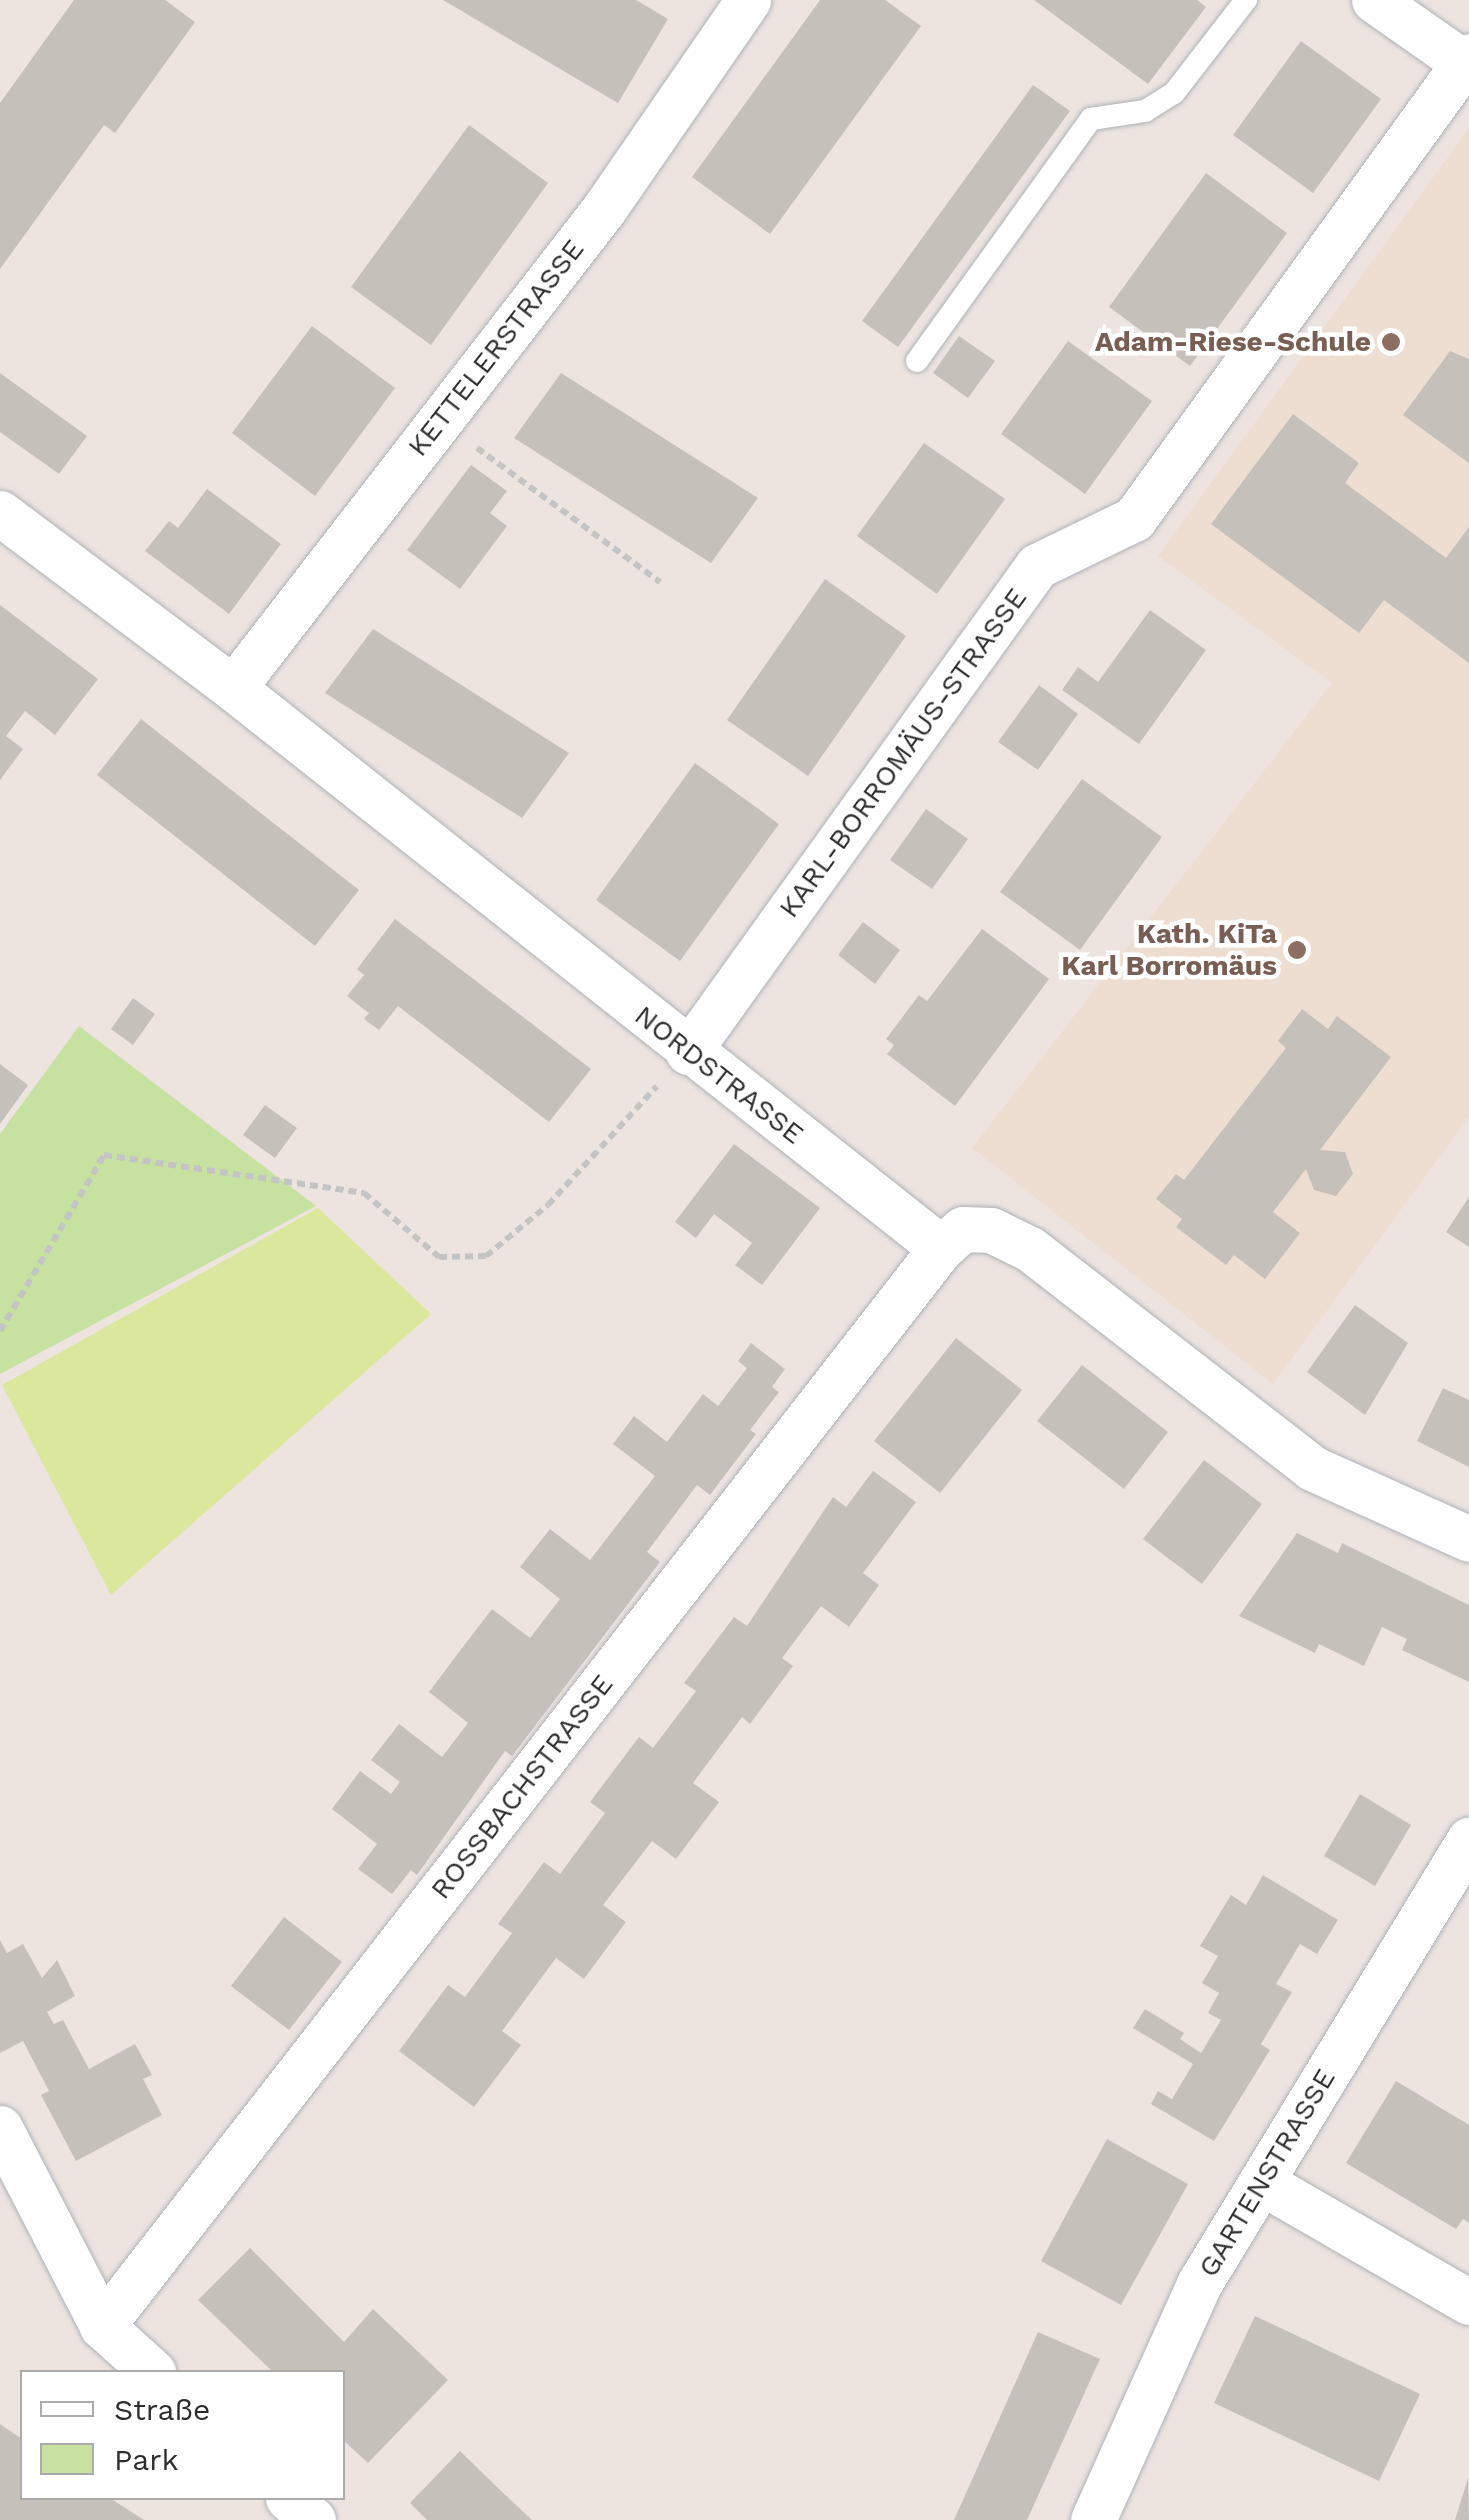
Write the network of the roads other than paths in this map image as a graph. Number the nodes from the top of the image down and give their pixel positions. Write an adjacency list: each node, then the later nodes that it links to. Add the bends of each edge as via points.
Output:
1 (748, 0): 7 (street, KETTELERSTRASSE, via 604,209)
2 (1246, 0): 5 (lane, via 1174,94 1145,110 1092,119)
3 (1374, 0): 4 (street)
4 (1466, 60): 8 (street, KARL-BORROMÄUS-STRASSE, via 1134,518 1037,566)
5 (917, 361)
6 (0, 513): 7 (street, NORDSTRASSE)
7 (233, 688): 8 (street, NORDSTRASSE)
8 (688, 1052): 9 (street, NORDSTRASSE)
9 (942, 1248): 10 (street, via 964,1229 991,1230 1030,1249 1312,1468); 15 (street, ROSSBACHSTRASSE)
10 (1469, 1539)
11 (1469, 1840): 13 (street, GARTENSTRASSE)
12 (0, 2128): 15 (street)
13 (1261, 2182): 14 (street); 19 (street, GARTENSTRASSE, via 1199,2284)
14 (1469, 2302)
15 (102, 2326): 16 (street)
16 (151, 2370)
17 (290, 2500): 18 (street)
18 (313, 2520)
19 (1093, 2520)

